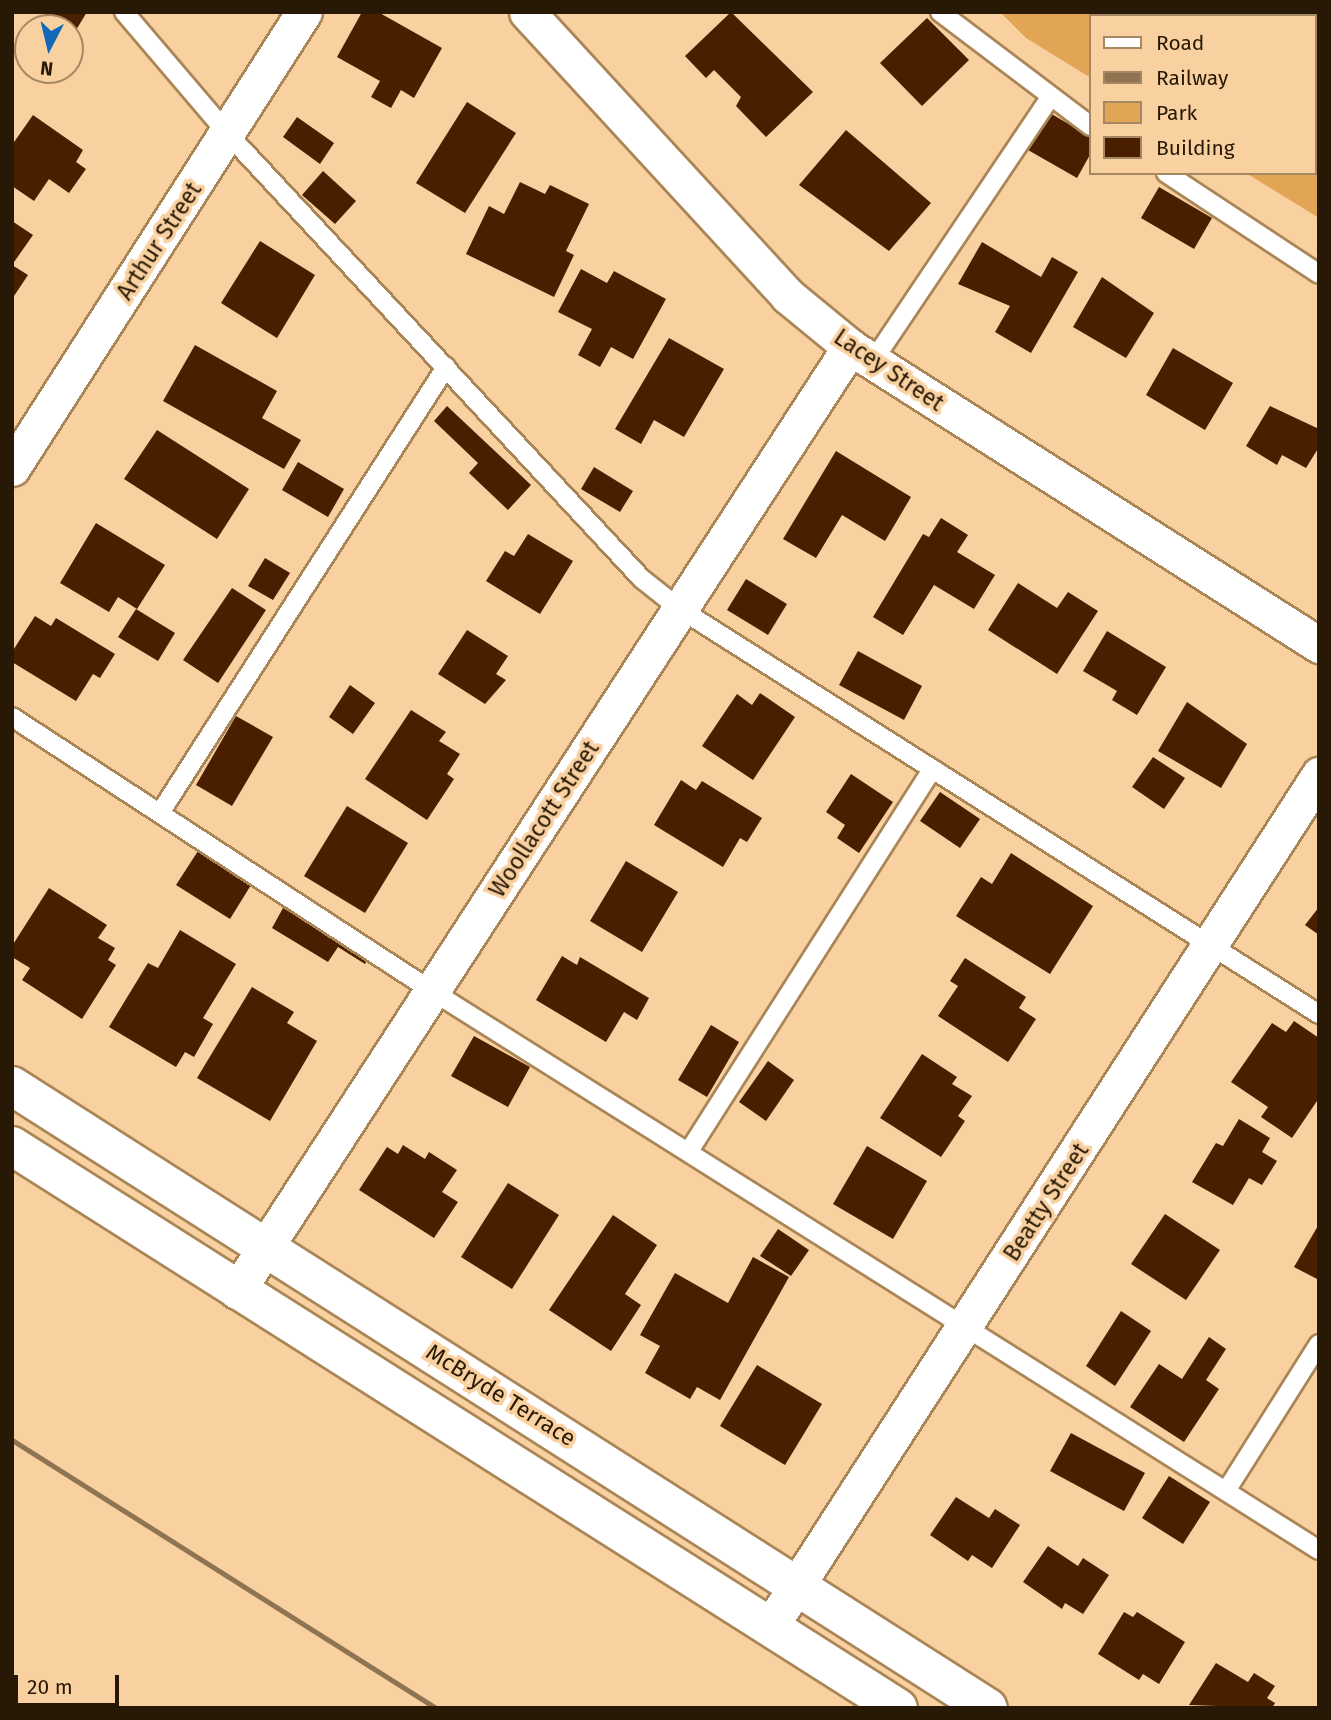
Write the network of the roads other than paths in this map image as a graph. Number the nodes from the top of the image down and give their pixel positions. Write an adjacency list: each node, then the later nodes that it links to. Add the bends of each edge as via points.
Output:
1 (124, 12): 7 (lane)
2 (304, 12): 7 (street, Arthur Street)
3 (527, 12): 10 (street, Lacey Street, via 788,296)
4 (940, 12): 5 (lane)
5 (1049, 99): 6 (lane); 10 (lane)
6 (1090, 125)
7 (228, 134): 11 (lane); 12 (street, Arthur Street)
8 (1169, 175): 9 (lane)
9 (1319, 274)
10 (861, 354): 13 (street, Woollacott Street); 14 (street, Lacey Street)
11 (446, 367): 13 (lane, via 642,579); 18 (lane)
12 (12, 468)
13 (680, 609): 16 (lane); 20 (street, Woollacott Street)
14 (1319, 645)
15 (12, 717): 18 (lane)
16 (932, 769): 19 (lane); 24 (lane)
17 (1319, 775): 19 (street, Beatty Street)
18 (160, 813): 20 (lane)
19 (1210, 945): 21 (lane); 27 (street, Beatty Street)
20 (432, 990): 24 (lane); 25 (street, Woollacott Street)
21 (1319, 1014)
22 (12, 1086): 25 (main road, McBryde Terrace)
23 (12, 1146): 26 (main road)
24 (689, 1152): 27 (lane)
25 (266, 1248): 26 (street, Woollacott Street); 31 (main road, McBryde Terrace)
26 (237, 1291): 32 (main road)
27 (967, 1326): 29 (lane); 31 (street, Beatty Street)
28 (1319, 1344): 29 (lane)
29 (1227, 1491): 30 (lane)
30 (1319, 1549)
31 (802, 1584): 32 (street, Beatty Street); 34 (main road, McBryde Terrace)
32 (770, 1627): 33 (main road)
33 (898, 1708)
34 (988, 1708)

